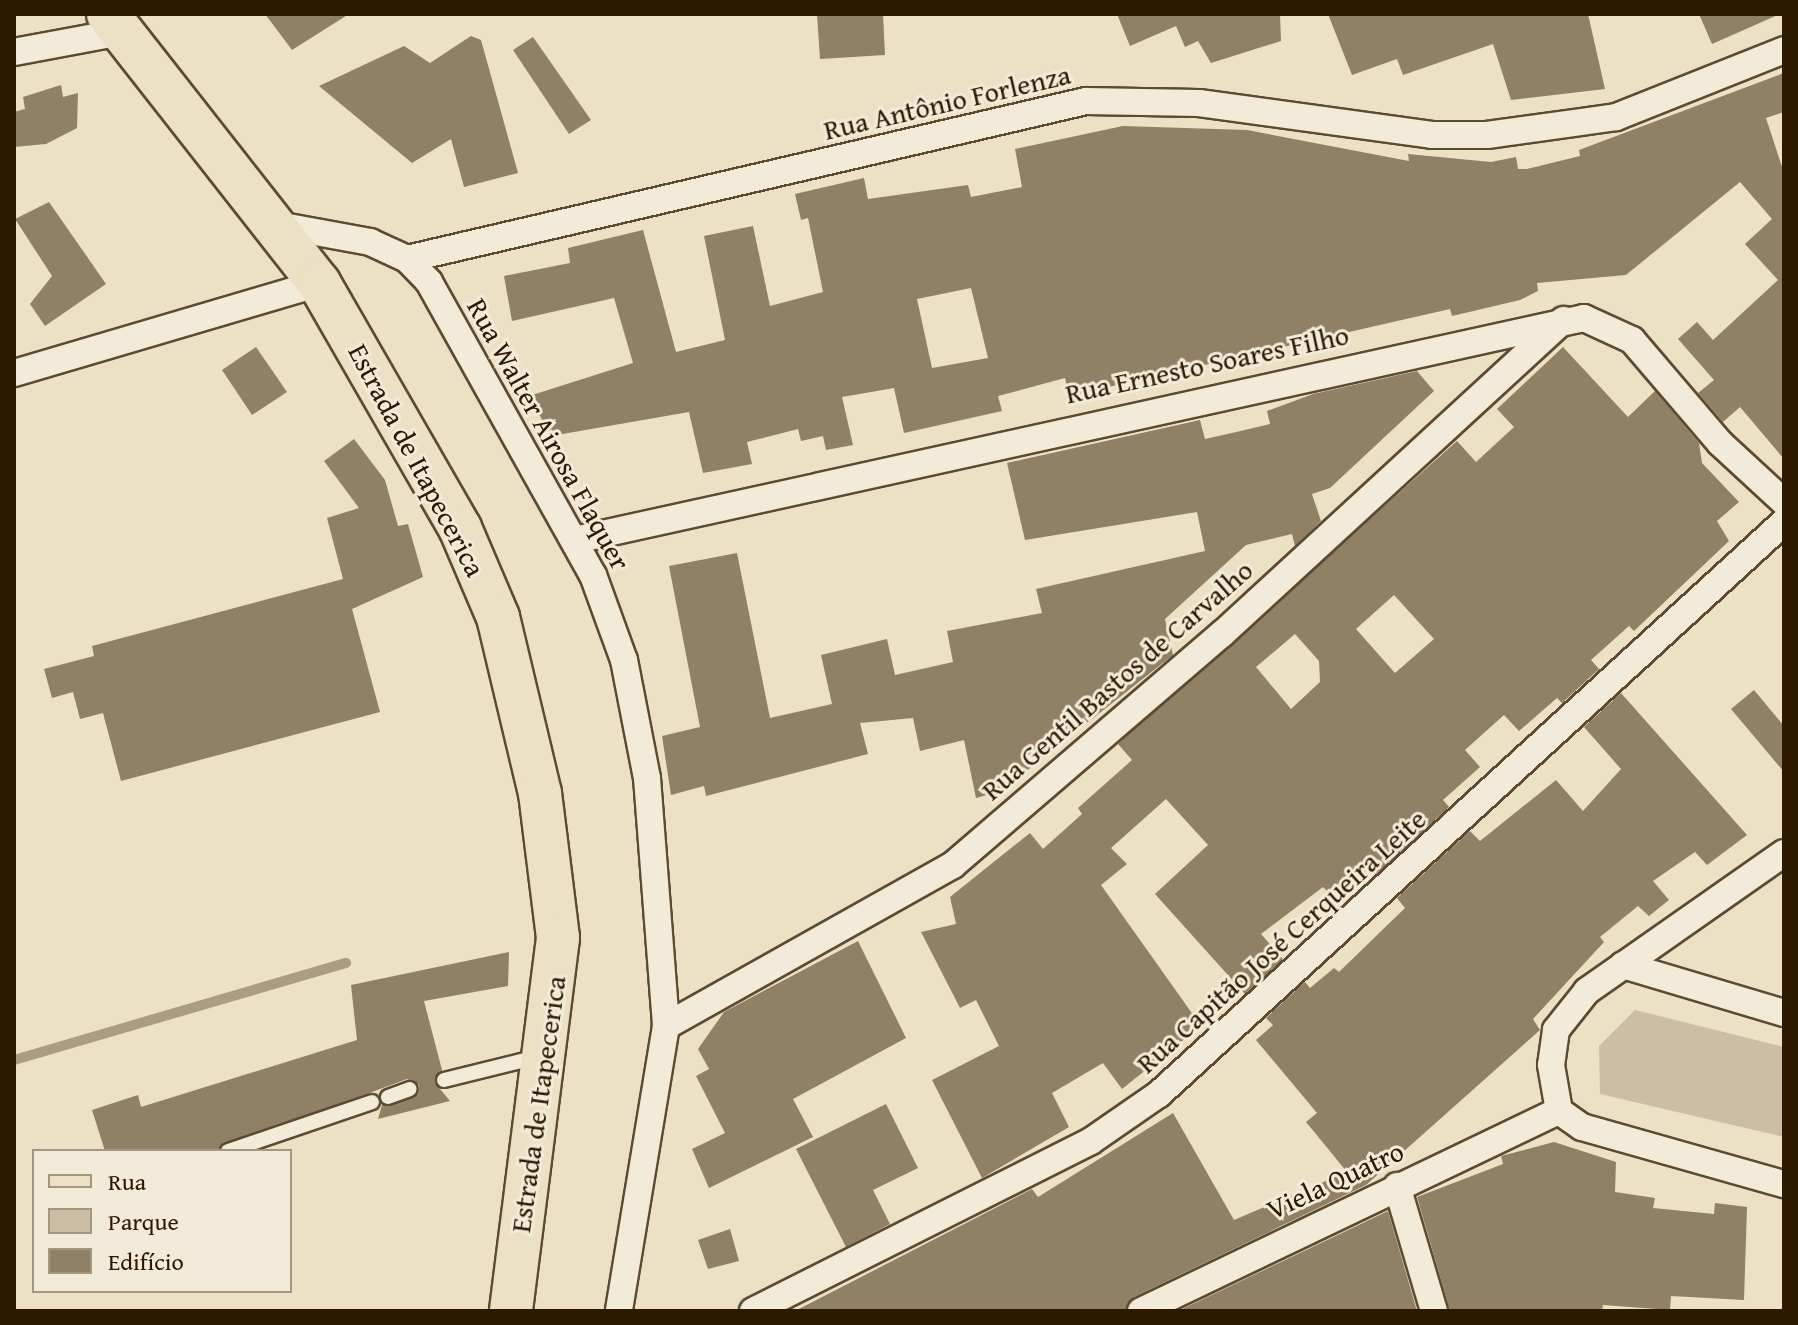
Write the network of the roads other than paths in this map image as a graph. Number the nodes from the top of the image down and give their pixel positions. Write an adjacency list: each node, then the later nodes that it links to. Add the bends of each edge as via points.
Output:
1 (115, 23): 3 (street); 4 (main road, Estrada de Itapecerica)
2 (1784, 50): 5 (street, Rua Antônio Forlenza, via 1616,117 1487,135 1432,135 1214,104 1086,101)
3 (14, 52)
4 (271, 224): 5 (street, Rua Walter Airosa Flaquer, via 370,242); 6 (main road, Estrada de Itapecerica)
5 (407, 259): 11 (street, Rua Walter Airosa Flaquer, via 429,282)
6 (319, 283): 8 (street); 16 (main road, Estrada de Itapecerica, via 460,528 498,617 532,751 555,897 557,975)
7 (1564, 320): 9 (street, Rua Ernesto Soares Filho, via 1607,325 1632,340 1720,443); 11 (street, Rua Ernesto Soares Filho); 15 (street, Rua Gentil Bastos de Carvalho, via 1222,634 953,865)
8 (14, 373)
9 (1784, 502)
10 (1784, 522): 27 (street, Rua Capitão José Cerqueira Leite, via 1159,1094 1091,1141)
11 (575, 540): 15 (street, Rua Walter Airosa Flaquer, via 624,660 647,778)
12 (1784, 853): 13 (street)
13 (1623, 965): 14 (street); 21 (street, via 1587,991 1556,1030 1551,1087)
14 (1784, 1013)
15 (666, 1026): 26 (street, Rua Walter Airosa Flaquer)
16 (545, 1055): 17 (lane); 25 (main road, Estrada de Itapecerica)
17 (444, 1080)
18 (410, 1089): 19 (lane)
19 (388, 1097)
20 (372, 1102): 22 (lane)
21 (1559, 1111): 23 (street, via 1597,1134); 24 (street, Viela Quatro)
22 (234, 1149)
23 (1784, 1184)
24 (1397, 1186): 28 (street, Viela Quatro); 29 (street)
25 (511, 1311)
26 (619, 1311)
27 (753, 1311)
28 (1141, 1311)
29 (1434, 1311)

